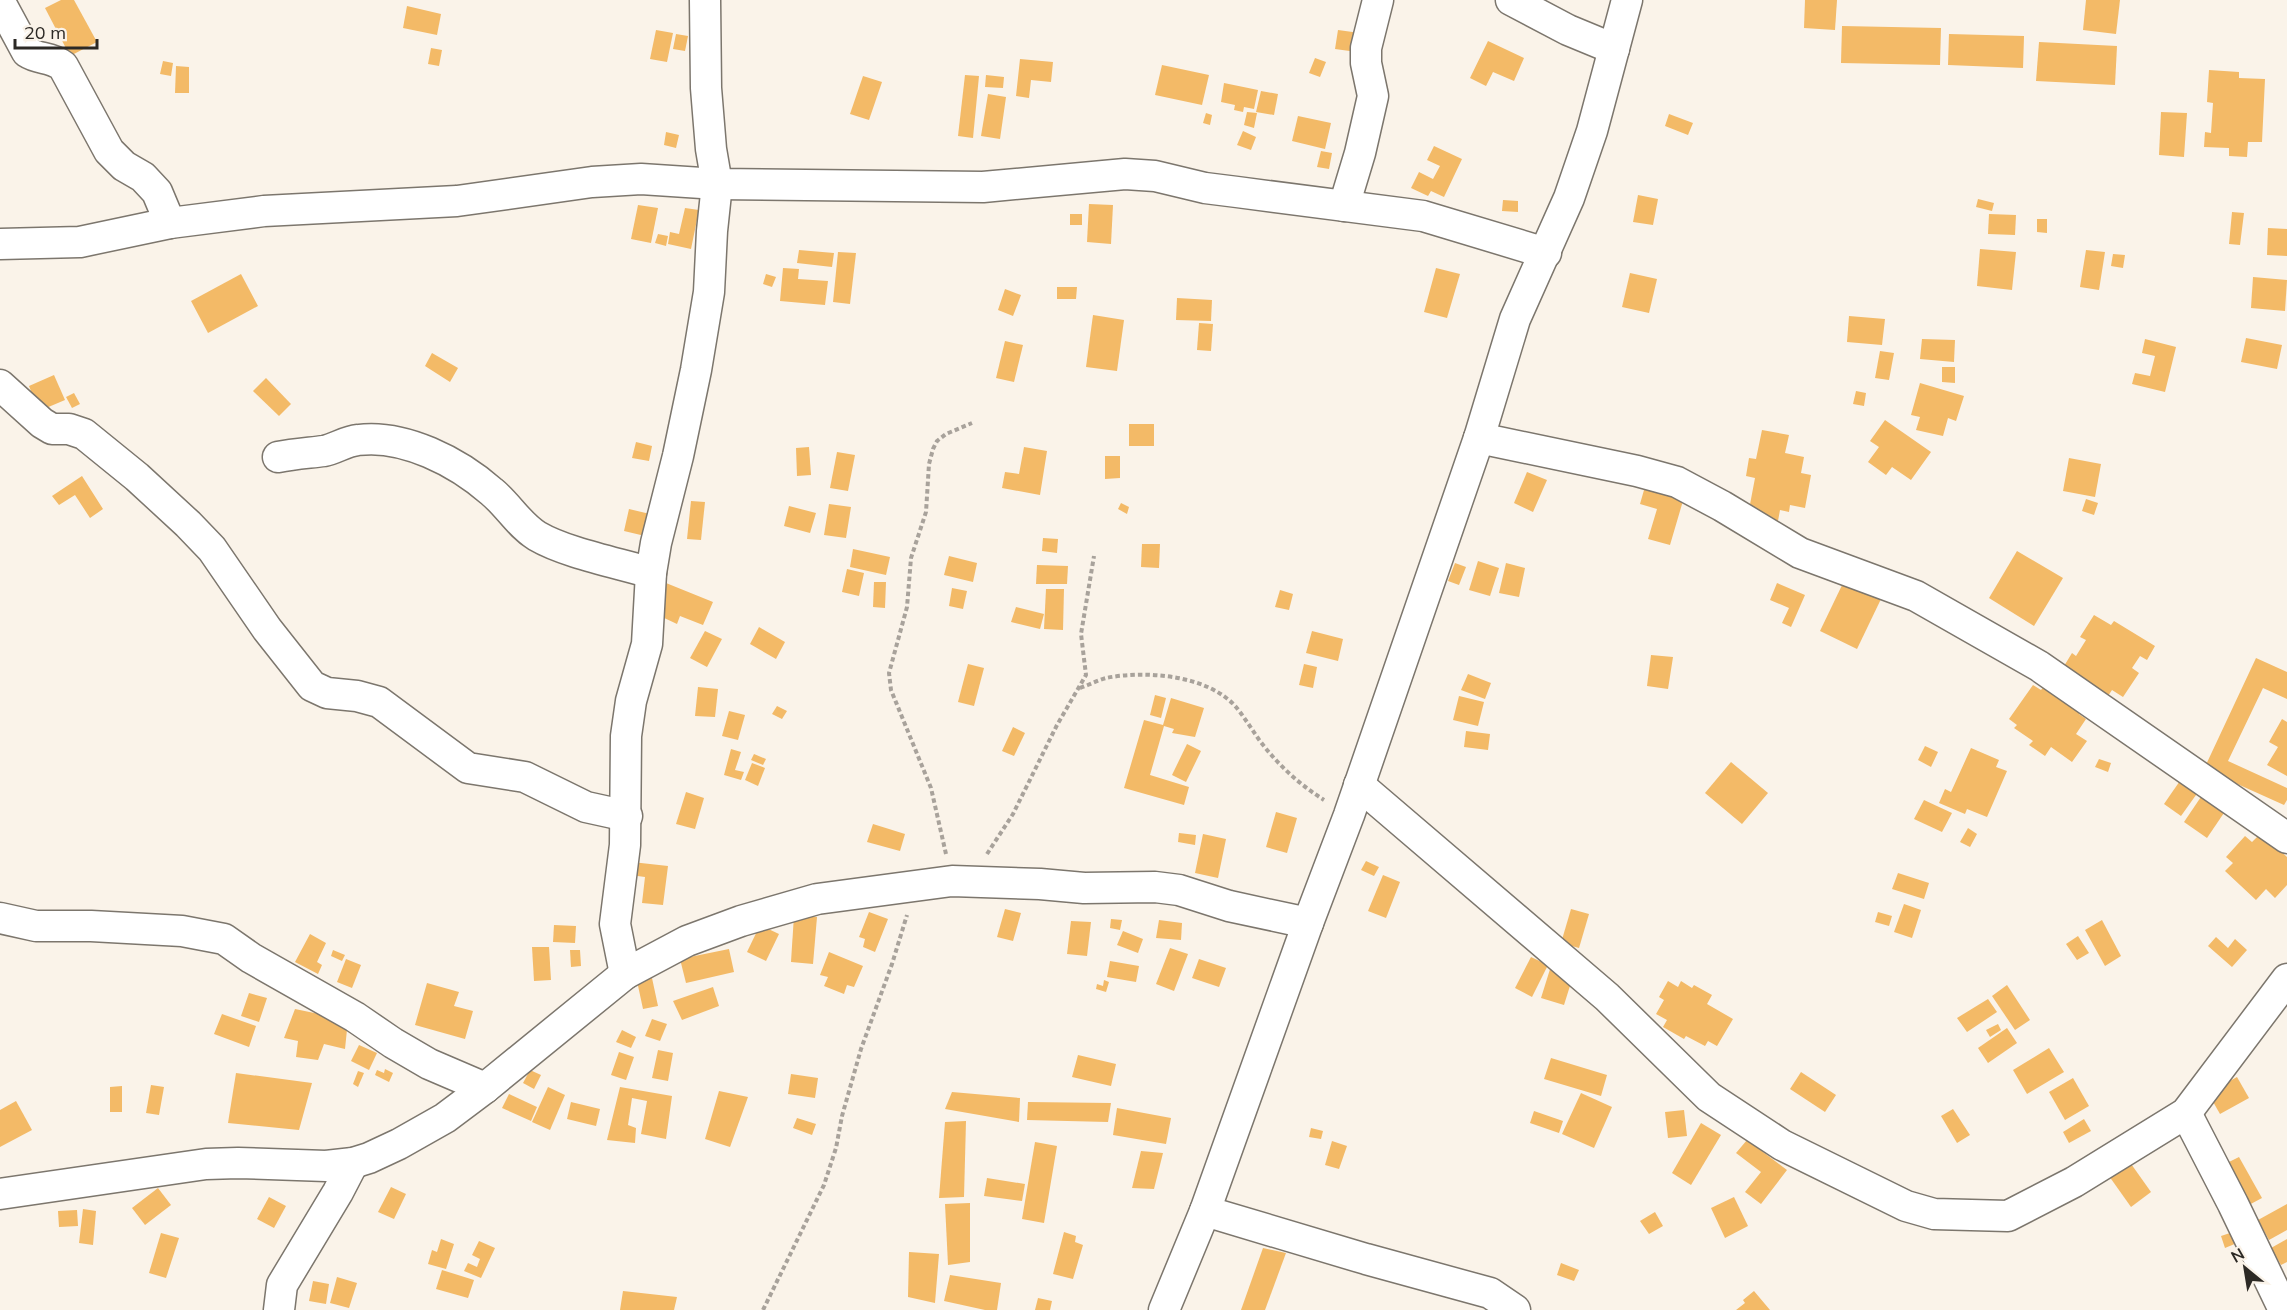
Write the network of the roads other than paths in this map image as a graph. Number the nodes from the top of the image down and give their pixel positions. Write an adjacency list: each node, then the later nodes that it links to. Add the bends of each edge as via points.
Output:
1 (705, 0): 7 (street, via 706,88)
2 (1378, 0): 8 (street, via 1365,63 1373,96)
3 (1511, 0): 6 (street)
4 (1627, 0): 6 (street)
5 (0, 2): 9 (street, via 27,52 63,66 109,151 157,192)
6 (1614, 49): 11 (street, via 1592,131)
7 (717, 184): 8 (street, via 983,188 1125,174); 9 (street, via 641,179 592,182 457,201 264,211); 15 (street, via 709,292 696,370)
8 (1344, 206): 11 (street, via 1423,216)
9 (170, 223): 10 (street, via 80,242)
10 (0, 244)
11 (1546, 253): 13 (street, via 1515,319)
12 (0, 385): 17 (street, via 52,429 84,434 180,516 212,549 312,686 327,693 380,702 468,768 525,777 586,807)
13 (1479, 438): 16 (street); 18 (street, via 1677,482 1800,553 1916,596 2040,666)
14 (278, 458): 15 (street, via 326,451 344,442 397,441 452,464 491,491 539,537 557,546)
15 (651, 573): 17 (street, via 647,644 626,736)
16 (1359, 785): 20 (street); 24 (street, via 1607,997 1709,1097 1782,1145 1906,1206 1934,1214 2008,1216 2074,1182)
17 (627, 816): 21 (street, via 615,924)
18 (2287, 838)
19 (0, 918): 23 (street, via 36,926 183,931 224,939 429,1064)
20 (1308, 923): 21 (street, via 1155,887 958,882 817,899 687,941); 27 (street)
21 (625, 974): 23 (street)
22 (2287, 980): 24 (street)
23 (485, 1088): 25 (street, via 445,1118 399,1144)
24 (2186, 1113): 31 (street)
25 (353, 1163): 26 (street, via 206,1164); 28 (street, via 282,1285)
26 (0, 1194)
27 (1205, 1211): 29 (street); 30 (street, via 1490,1293)
28 (279, 1310)
29 (1164, 1310)
30 (1515, 1310)
31 (2284, 1310)

